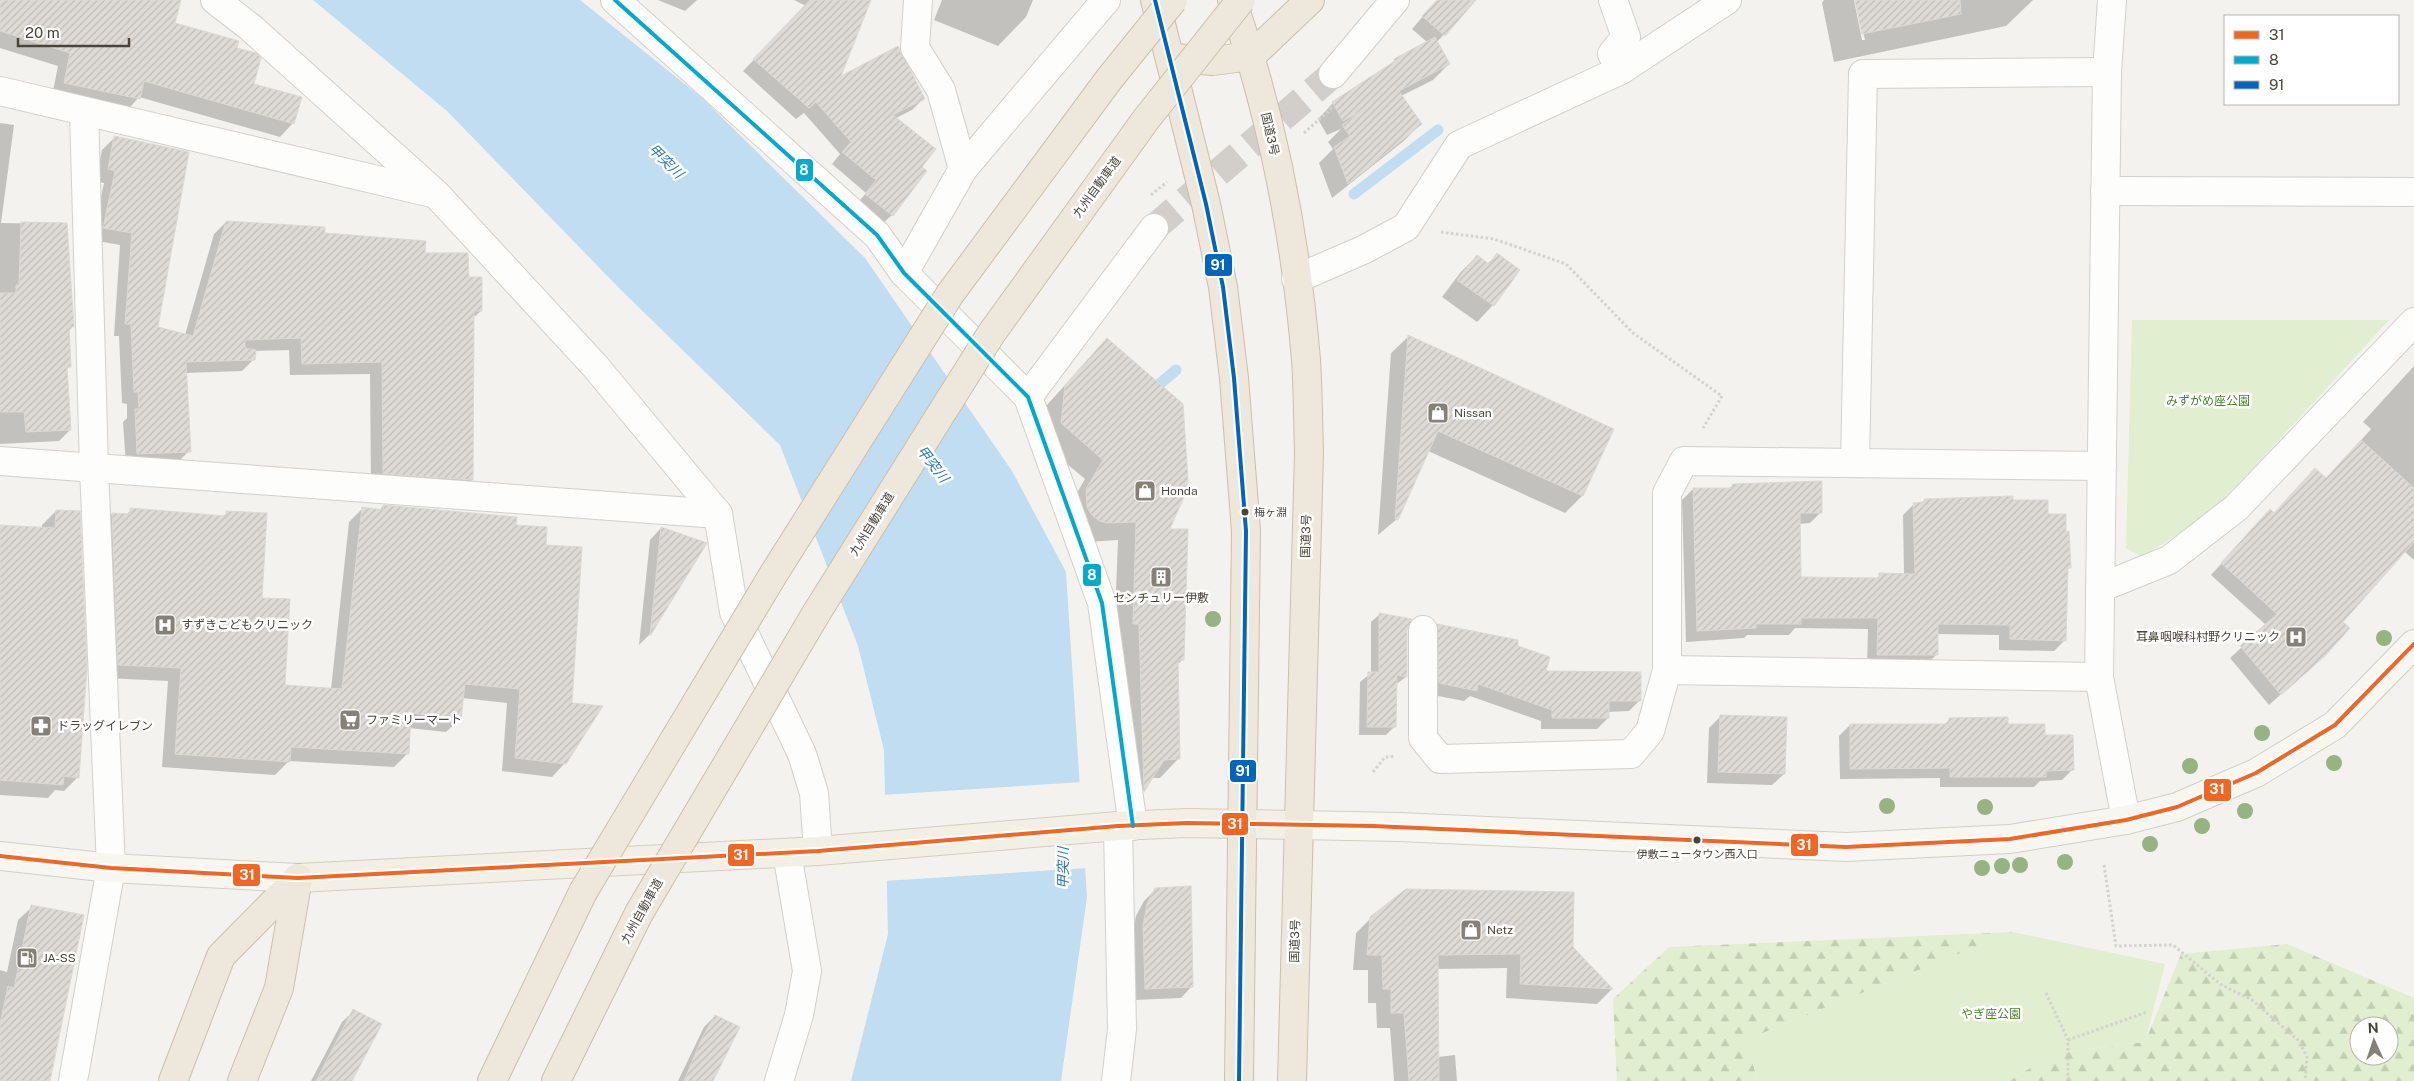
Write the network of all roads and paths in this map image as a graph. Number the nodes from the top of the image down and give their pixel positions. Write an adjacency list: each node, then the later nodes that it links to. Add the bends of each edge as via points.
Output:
1 (215, 0): 26 (street, via 250,27)
2 (615, 0): 29 (street, via 877,235)
3 (918, 0): 23 (street, via 915,48 941,90)
4 (1106, 0): 23 (street)
5 (1155, 0): 15 (highway)
6 (1173, 0): 60 (highway, bridge, via 1110,78 950,294 773,575 583,892)
7 (1232, 0): 14 (highway, 国道3号)
8 (1240, 0): 61 (highway, 九州自動車道, bridge, via 1147,118 991,334 817,612 639,914)
9 (1310, 0): 14 (highway)
10 (1395, 0): 18 (street)
11 (1613, 0): 16 (street, via 1626,37 1612,54)
12 (1727, 0): 16 (street)
13 (2112, 0): 17 (street)
14 (1251, 56): 15 (highway, via 1213,61); 21 (highway, 国道3号)
15 (1170, 58): 22 (highway)
16 (1621, 70): 27 (street, via 1458,145)
17 (2107, 72): 24 (street); 35 (street, via 1863,74)
18 (1333, 74): 21 (path, via 1351,90)
19 (0, 91): 20 (street)
20 (84, 111): 26 (street); 37 (street)
21 (1276, 158): 30 (highway, 国道3号)
22 (1194, 159): 28 (path, via 1141,204); 45 (highway, via 1223,286 1245,522)
23 (963, 169): 29 (street)
24 (2105, 191): 25 (street); 36 (street)
25 (2414, 192)
26 (436, 194): 38 (street, via 595,366)
27 (1406, 227): 30 (street); 34 (path, via 1494,239 1566,264 1632,334 1722,396)
28 (1154, 228): 32 (street)
29 (904, 273): 32 (street)
30 (1296, 279): 46 (highway, 国道3号, via 1306,361 1309,452)
31 (2414, 322): 39 (street, via 2236,508 2170,560)
32 (1028, 397): 47 (street, via 1102,603)
33 (0, 461): 37 (street)
34 (1684, 461): 35 (street); 42 (street, via 1667,493)
35 (1855, 463): 36 (street)
36 (2102, 466): 39 (street)
37 (94, 468): 38 (street); 52 (street)
38 (718, 514): 48 (street, via 734,612 802,754 814,793)
39 (2100, 588): 43 (street)
40 (1423, 630): 42 (street, via 1423,738 1440,759 1631,754 1650,731)
41 (2414, 644): 44 (street, via 2335,725 2256,773 2177,807)
42 (1666, 670): 43 (street)
43 (2099, 677): 44 (street)
44 (2126, 820): 46 (street, via 2010,839 1846,846)
45 (1242, 824): 46 (main road); 47 (main road); 64 (highway)
46 (1298, 825): 65 (highway, 国道3号)
47 (1126, 826): 48 (main road); 63 (street, via 1122,1029)
48 (818, 851): 49 (main road)
49 (787, 853): 53 (main road); 62 (street, via 807,971 799,1016)
50 (0, 856): 52 (street)
51 (2104, 865): 67 (path, via 2116,946 2173,945 2220,984 2252,1000 2299,1041 2307,1057)
52 (111, 868): 53 (street); 57 (street)
53 (298, 878): 58 (highway, via 221,956); 59 (highway, via 279,988)
54 (2046, 993): 56 (path)
55 (2147, 1012): 56 (path)
56 (2068, 1040): 66 (path)
57 (73, 1081)
58 (173, 1081)
59 (242, 1081)
60 (492, 1081)
61 (556, 1081)
62 (779, 1081)
63 (1116, 1081)
64 (1239, 1081)
65 (1292, 1081)
66 (2068, 1081)
67 (2305, 1081)

